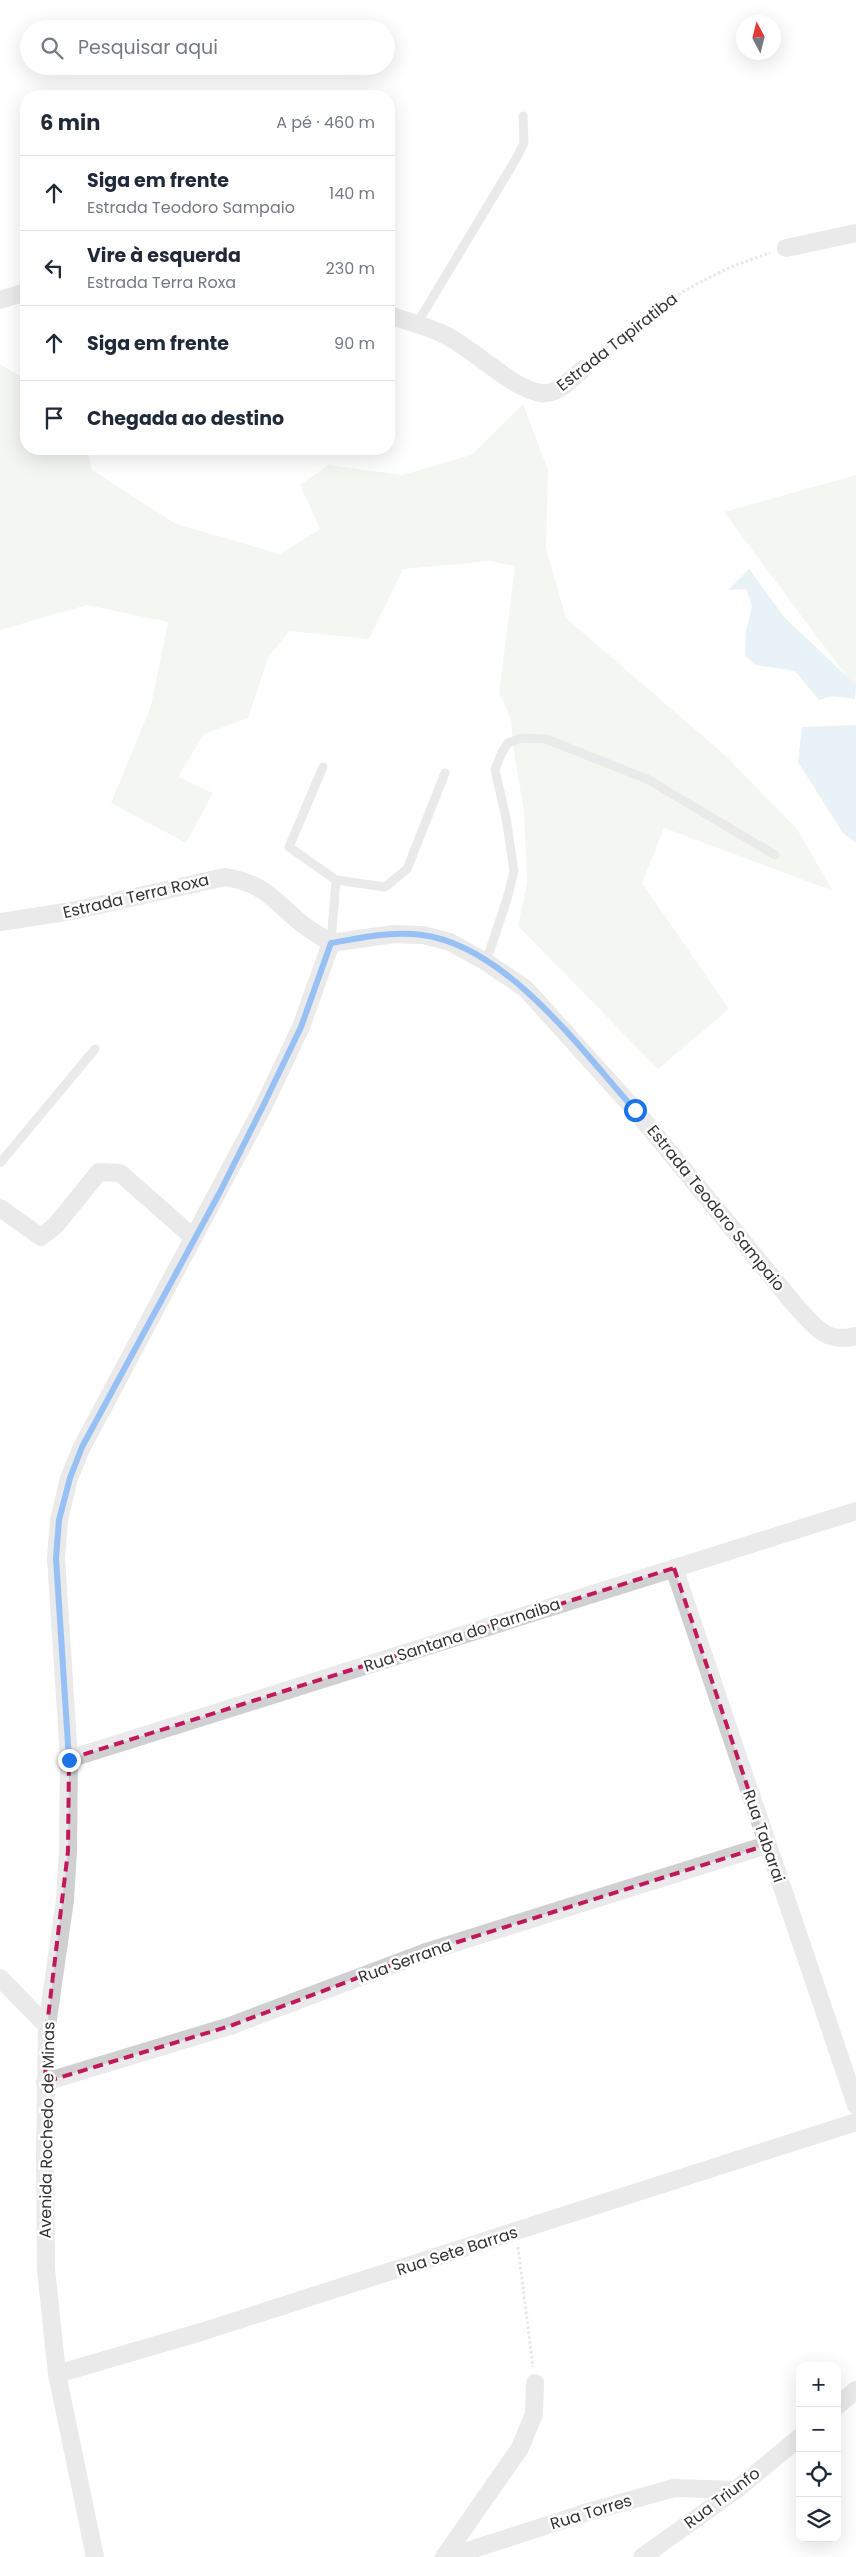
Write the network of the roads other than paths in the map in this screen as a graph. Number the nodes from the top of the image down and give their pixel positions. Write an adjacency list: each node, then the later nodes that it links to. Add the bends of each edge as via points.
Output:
1 (523, 116): 7 (lane, via 524,143 516,159)
2 (856, 233): 3 (street)
3 (786, 248)
4 (20, 294): 5 (street)
5 (0, 300)
6 (395, 316): 7 (street, Estrada Tapiratiba)
7 (416, 325): 8 (street, Estrada Tapiratiba, via 443,334 508,378 542,393 556,391)
8 (583, 369)
9 (323, 767): 12 (lane, via 289,847)
10 (445, 773): 12 (lane, via 407,869 385,887)
11 (775, 856): 15 (lane, via 647,779 546,739 522,738 508,743 495,770 514,871)
12 (336, 880): 14 (lane)
13 (0, 922): 14 (street, Estrada Terra Roxa, via 72,911 225,877 244,880 270,893 302,923)
14 (331, 943): 15 (street, Estrada Teodoro Sampaio, via 394,934 423,935 450,942); 19 (street, via 301,1027)
15 (486, 962): 20 (street, Estrada Teodoro Sampaio, via 532,995 635,1110 795,1305 822,1333 835,1340)
16 (95, 1049): 17 (lane)
17 (0, 1163)
18 (0, 1208): 19 (street, via 41,1237 55,1226 99,1172 120,1173)
19 (194, 1238): 23 (street, Avenida Rochedo de Minas, via 82,1447 59,1520 56,1558 58,1621)
20 (856, 1336)
21 (856, 1511): 22 (street, Rua Santana do Parnaiba)
22 (674, 1568): 23 (street, Rua Santana do Parnaiba); 24 (street, Rua Tabarai)
23 (69, 1760): 26 (street, Avenida Rochedo de Minas, via 65,1900)
24 (767, 1845): 27 (street, Rua Serrana, via 429,1951 230,2026); 28 (street, Rua Tabarai)
25 (0, 1978): 26 (street)
26 (47, 2026): 27 (street, Avenida Rochedo de Minas)
27 (45, 2082): 30 (street, Avenida Rochedo de Minas, via 46,2269)
28 (856, 2104)
29 (856, 2122): 30 (street, Rua Sete Barras, via 516,2233)
30 (57, 2374): 36 (street, Avenida Rochedo de Minas)
31 (535, 2383): 37 (street, via 534,2414 520,2448)
32 (856, 2390): 33 (street)
33 (841, 2403)
34 (796, 2440): 35 (street, Rua Triunfo)
35 (736, 2490): 38 (street, Rua Torres, via 674,2488); 39 (street, Rua Triunfo)
36 (95, 2557)
37 (444, 2557)
38 (448, 2557)
39 (642, 2557)

